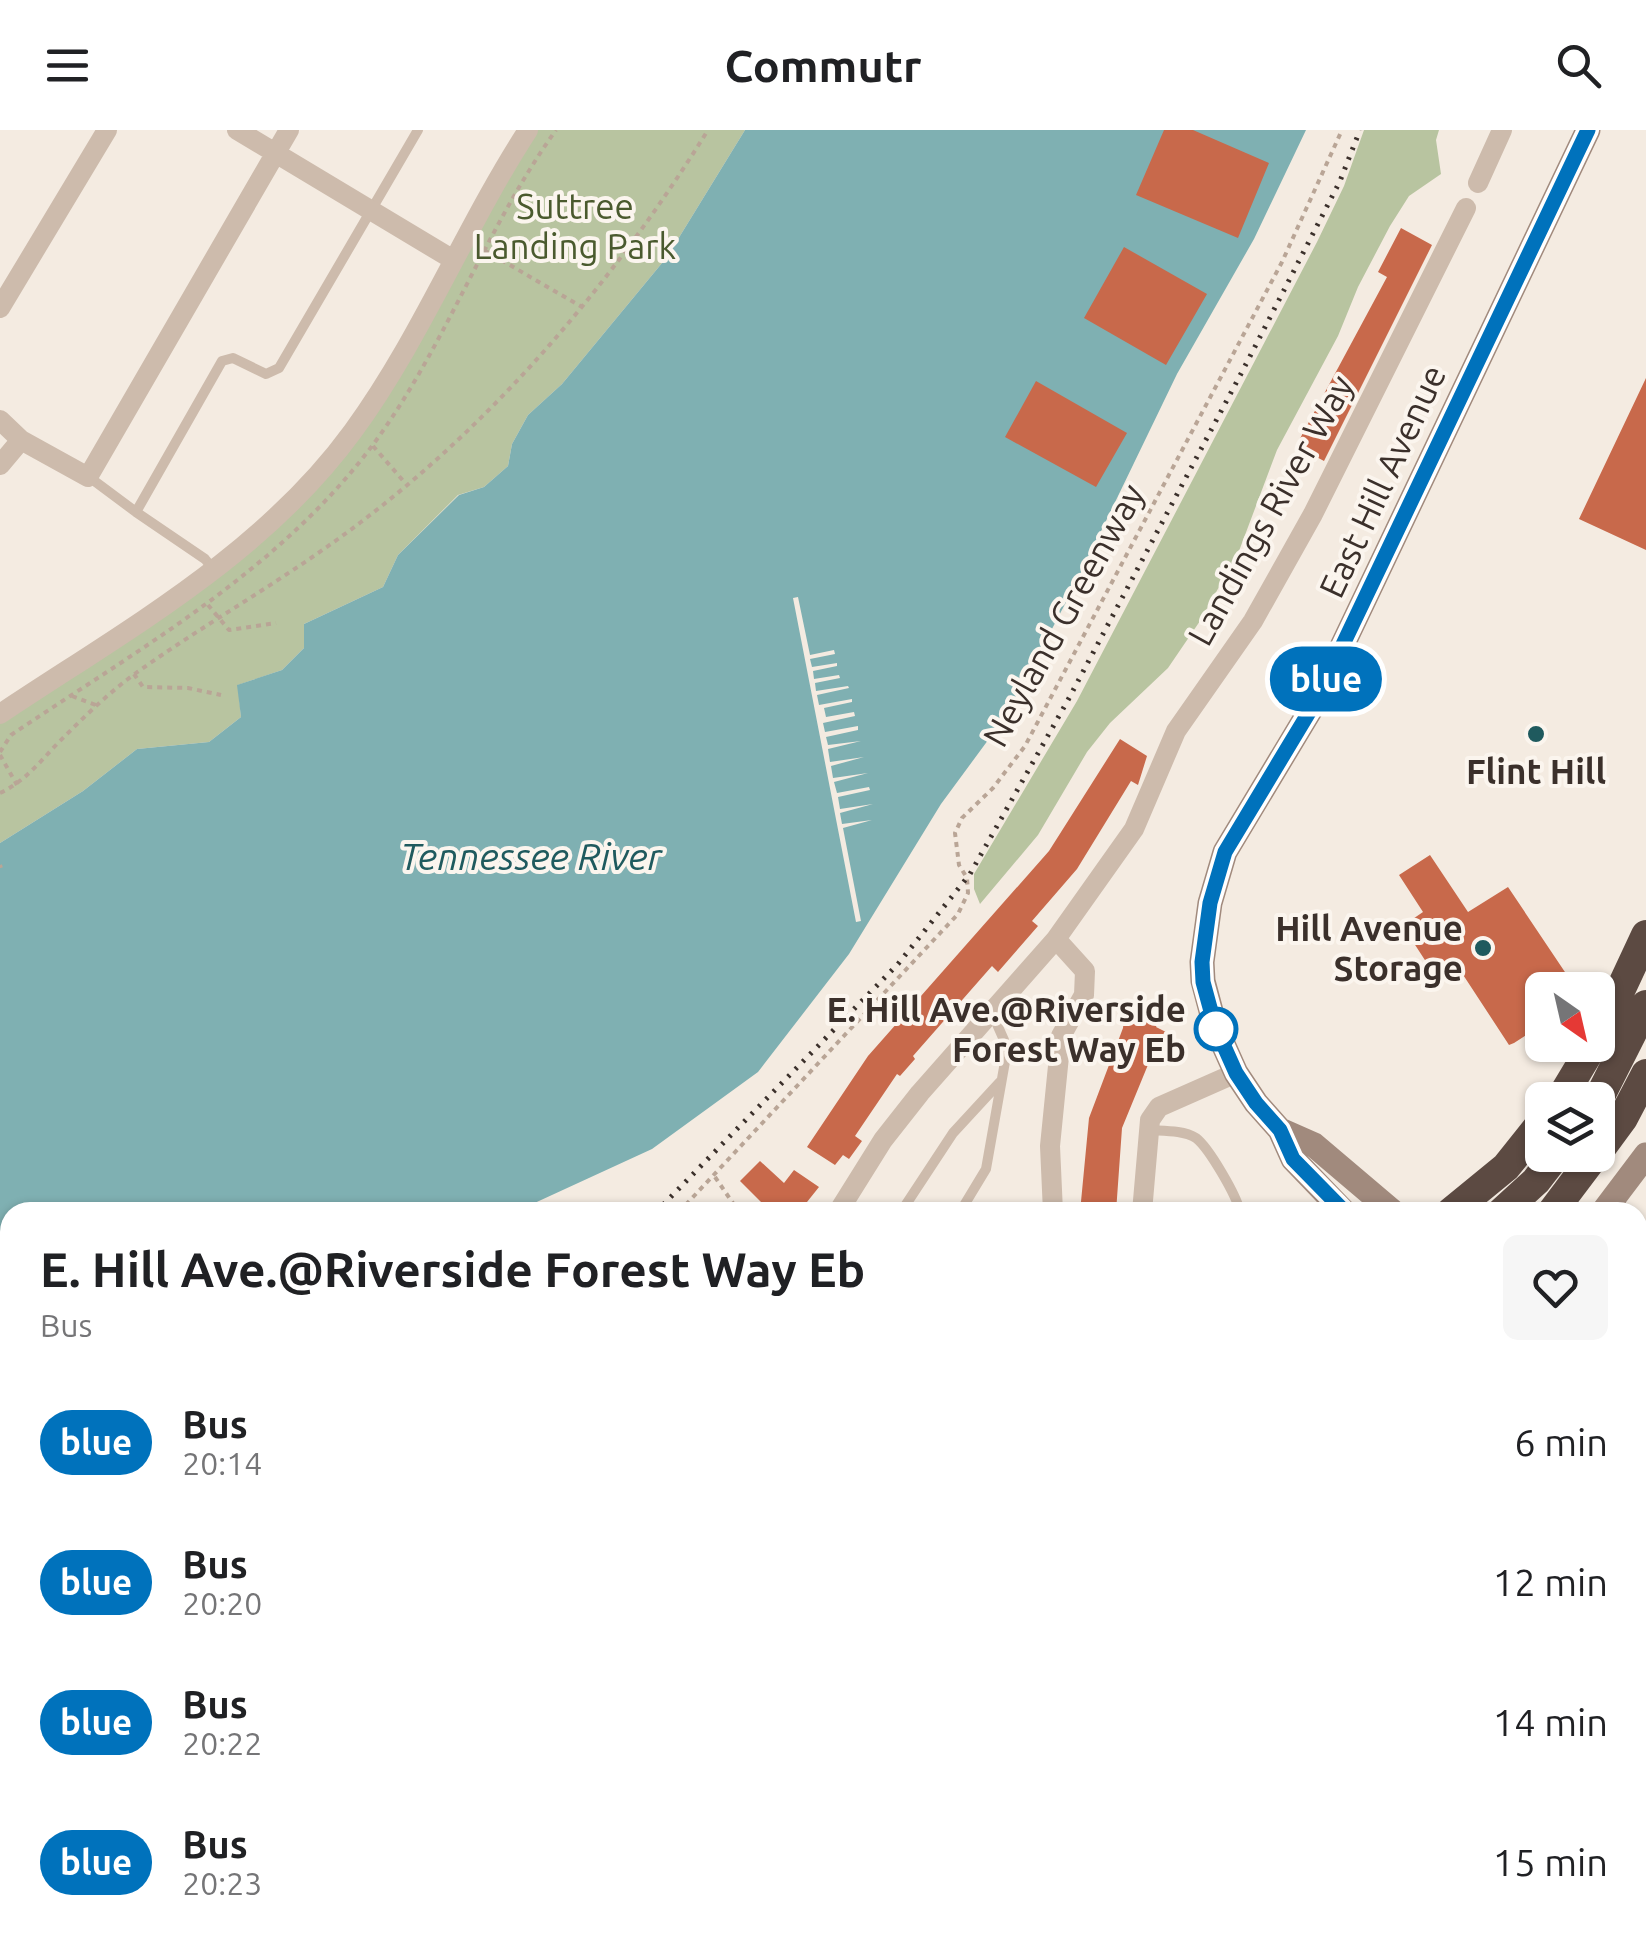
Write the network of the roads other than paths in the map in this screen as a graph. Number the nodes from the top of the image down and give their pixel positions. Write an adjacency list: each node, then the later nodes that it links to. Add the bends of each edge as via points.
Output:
1 (108, 130): 13 (street)
2 (237, 130): 8 (street)
3 (290, 130): 8 (street)
4 (418, 130): 11 (lane)
5 (528, 130): 12 (street)
6 (1502, 130): 9 (street)
7 (1588, 130): 26 (main road, East Hill Avenue, via 1311,709 1225,852 1202,962 1215,1026)
8 (276, 153): 11 (street); 17 (street)
9 (1478, 183)
10 (1466, 208): 22 (street, Landings River Way, via 1254,621 1176,731 1134,829)
11 (371, 210): 12 (street); 18 (lane, via 279,368 266,374 234,358 222,361)
12 (452, 259): 19 (street, via 352,432 284,511)
13 (0, 308)
14 (0, 420): 15 (street)
15 (21, 440): 16 (street); 17 (street)
16 (0, 465)
17 (88, 476): 18 (lane)
18 (136, 512): 19 (lane)
19 (213, 569): 20 (street)
20 (0, 714)
21 (1646, 935): 23 (highway)
22 (1056, 938): 25 (street, Landings River Way); 40 (street, via 1084,971 1084,995 1061,1036)
23 (1615, 1002)
24 (1646, 1005): 29 (highway)
25 (991, 1012): 28 (lane, via 1004,1040); 37 (street, Landings River Way, via 883,1140)
26 (1236, 1073): 31 (street, via 1159,1107); 32 (main road, East Hill Avenue)
27 (1646, 1074): 30 (highway)
28 (1002, 1081): 38 (lane, via 954,1133); 39 (lane, via 986,1169)
29 (1607, 1082)
30 (1615, 1129)
31 (1149, 1130): 41 (street); 42 (lane, via 1199,1140)
32 (1280, 1130): 43 (main road, East Hill Avenue, via 1293,1159); 44 (main road, East Hill Avenue, via 1314,1145)
33 (1525, 1143): 45 (highway)
34 (1646, 1155): 48 (main road)
35 (1543, 1172): 46 (highway)
36 (1582, 1172): 47 (highway)
37 (844, 1202)
38 (909, 1202)
39 (966, 1202)
40 (1052, 1202)
41 (1143, 1202)
42 (1237, 1202)
43 (1328, 1202)
44 (1381, 1202)
45 (1463, 1202)
46 (1513, 1202)
47 (1560, 1202)
48 (1611, 1202)

